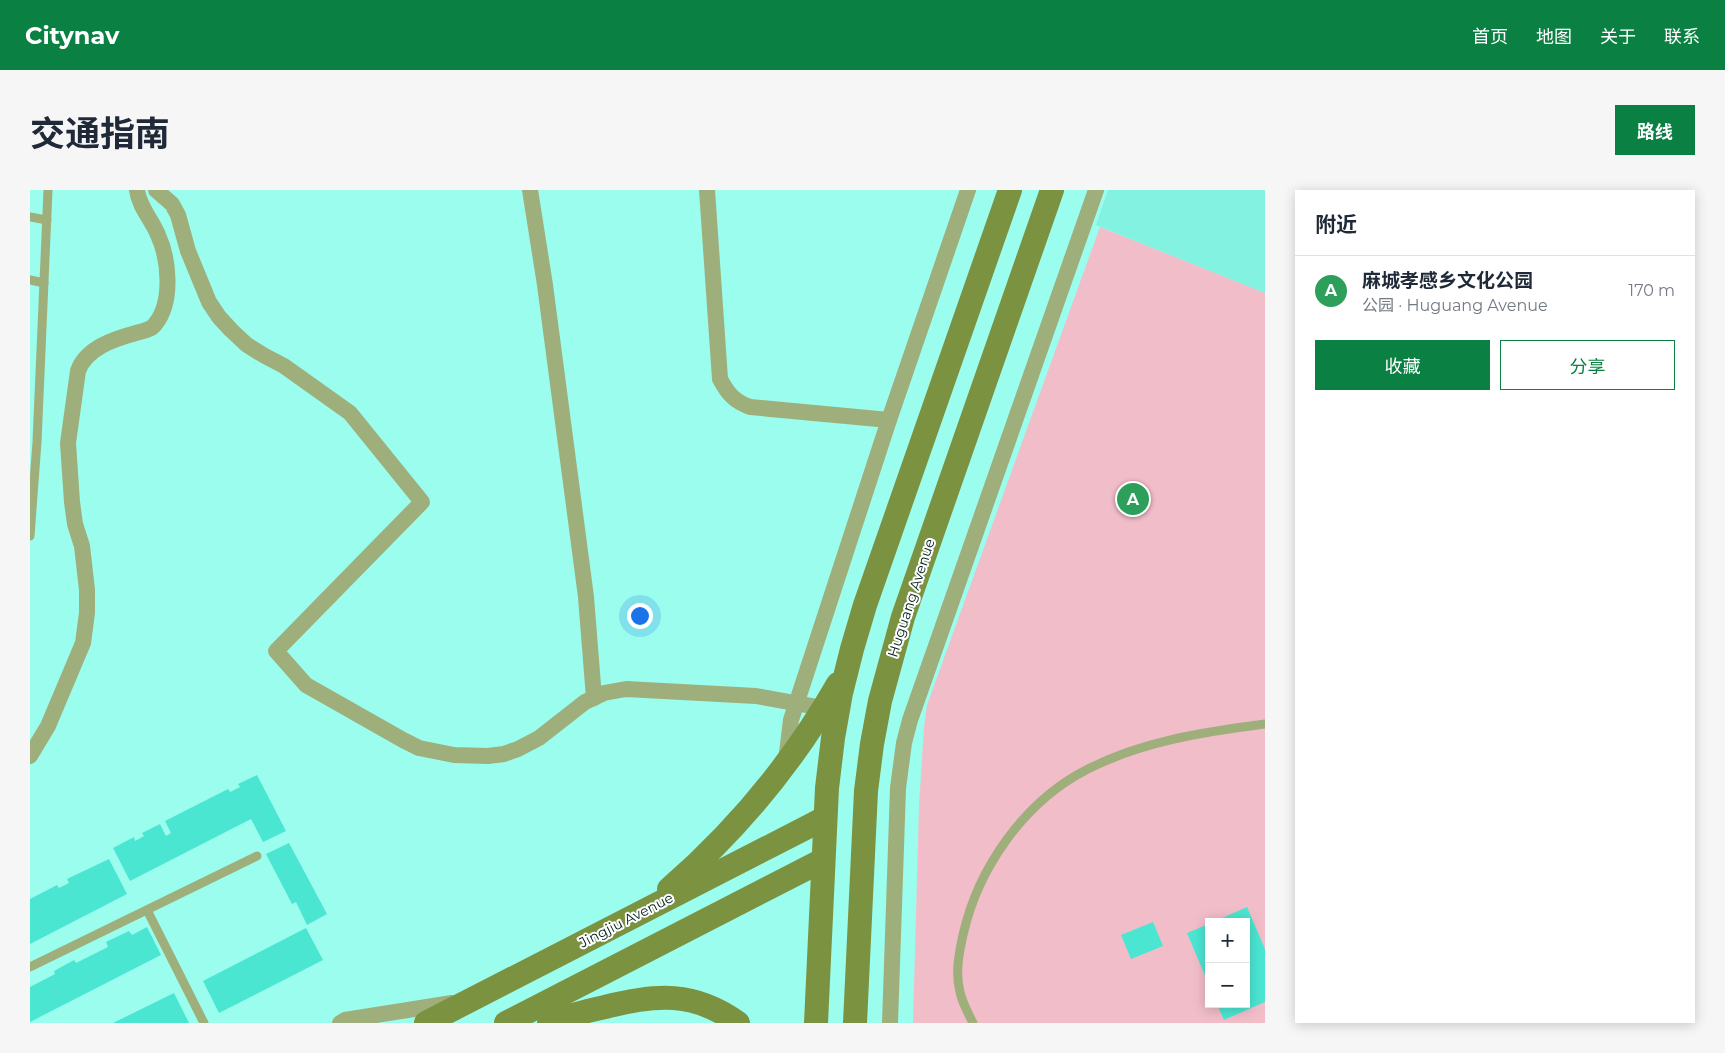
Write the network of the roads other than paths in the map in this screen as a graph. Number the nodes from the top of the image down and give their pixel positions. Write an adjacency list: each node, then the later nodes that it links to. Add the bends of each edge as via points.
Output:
1 (48, 190): 11 (lane)
2 (137, 190): 24 (street, via 166,256 165,303 156,324 150,329 98,348 85,357 78,371 68,443 72,502 82,546 88,613 82,643 48,726)
3 (156, 190): 20 (street, via 172,204 209,302 225,324 247,345 284,366 350,413 422,502 276,651 306,685 419,748 454,755 488,756 518,749 539,738)
4 (530, 190): 20 (street, via 547,295 586,597)
5 (707, 190): 16 (street, via 720,379 728,394 750,407)
6 (968, 190): 16 (street)
7 (1010, 190): 19 (main road, via 865,605)
8 (1052, 190): 40 (main road, Huguang Avenue, via 903,617 880,701 866,791)
9 (1096, 190): 41 (street, via 904,743 898,788)
10 (30, 217): 11 (lane)
11 (47, 220): 13 (lane)
12 (30, 280): 13 (lane)
13 (44, 283): 15 (lane)
14 (30, 375): 15 (lane)
15 (40, 377): 17 (lane)
16 (889, 420): 21 (street)
17 (32, 479): 18 (lane)
18 (30, 536)
19 (847, 667): 22 (main road); 26 (main road, via 833,738)
20 (594, 698): 21 (street, via 626,689 756,696)
21 (796, 703): 22 (street); 25 (street)
22 (823, 708): 25 (main road)
23 (1265, 724): 42 (lane, via 1187,735 1135,750 1086,770 1044,799 1029,814 988,869 968,914 958,972 960,992)
24 (30, 756)
25 (786, 761): 30 (main road, via 746,813 714,847)
26 (825, 818): 28 (main road); 30 (main road, Jingjiu Avenue)
27 (257, 856): 29 (lane)
28 (823, 860): 36 (main road); 39 (main road)
29 (148, 910): 31 (lane); 33 (lane)
30 (635, 916): 32 (main road, Jingjiu Avenue)
31 (30, 967)
32 (469, 1001): 34 (street); 35 (main road, Jingjiu Avenue)
33 (204, 1023)
34 (340, 1023)
35 (426, 1023)
36 (506, 1023)
37 (550, 1023): 38 (main road, via 634,1000 663,997 693,1001 722,1012)
38 (738, 1023)
39 (816, 1023)
40 (855, 1023)
41 (890, 1023)
42 (973, 1023)

